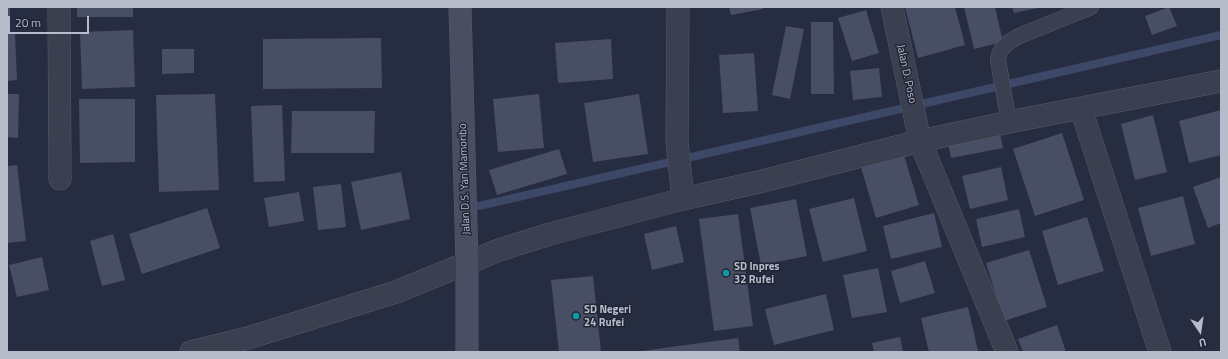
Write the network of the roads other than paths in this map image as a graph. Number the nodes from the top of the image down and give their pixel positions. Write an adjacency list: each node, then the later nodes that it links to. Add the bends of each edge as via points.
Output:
1 (58, 7): 10 (street)
2 (460, 7): 12 (street, Jalan D.S. Yan Mamoribo)
3 (678, 7): 11 (street, via 677,141)
4 (892, 7): 9 (street, Jalan D. Poso)
5 (1091, 7): 8 (lane, via 1019,36 1008,42 1000,51 998,60)
6 (1221, 81): 7 (street)
7 (1081, 109): 8 (street); 16 (street)
8 (1009, 122): 9 (street)
9 (920, 141): 11 (street); 15 (street, Jalan D. Poso)
10 (60, 179)
11 (683, 199): 12 (street, via 550,234)
12 (467, 263): 13 (street, via 396,292 248,338); 14 (street, Jalan D.S. Yan Mamoribo)
13 (191, 352)
14 (466, 352)
15 (1007, 352)
16 (1160, 352)

